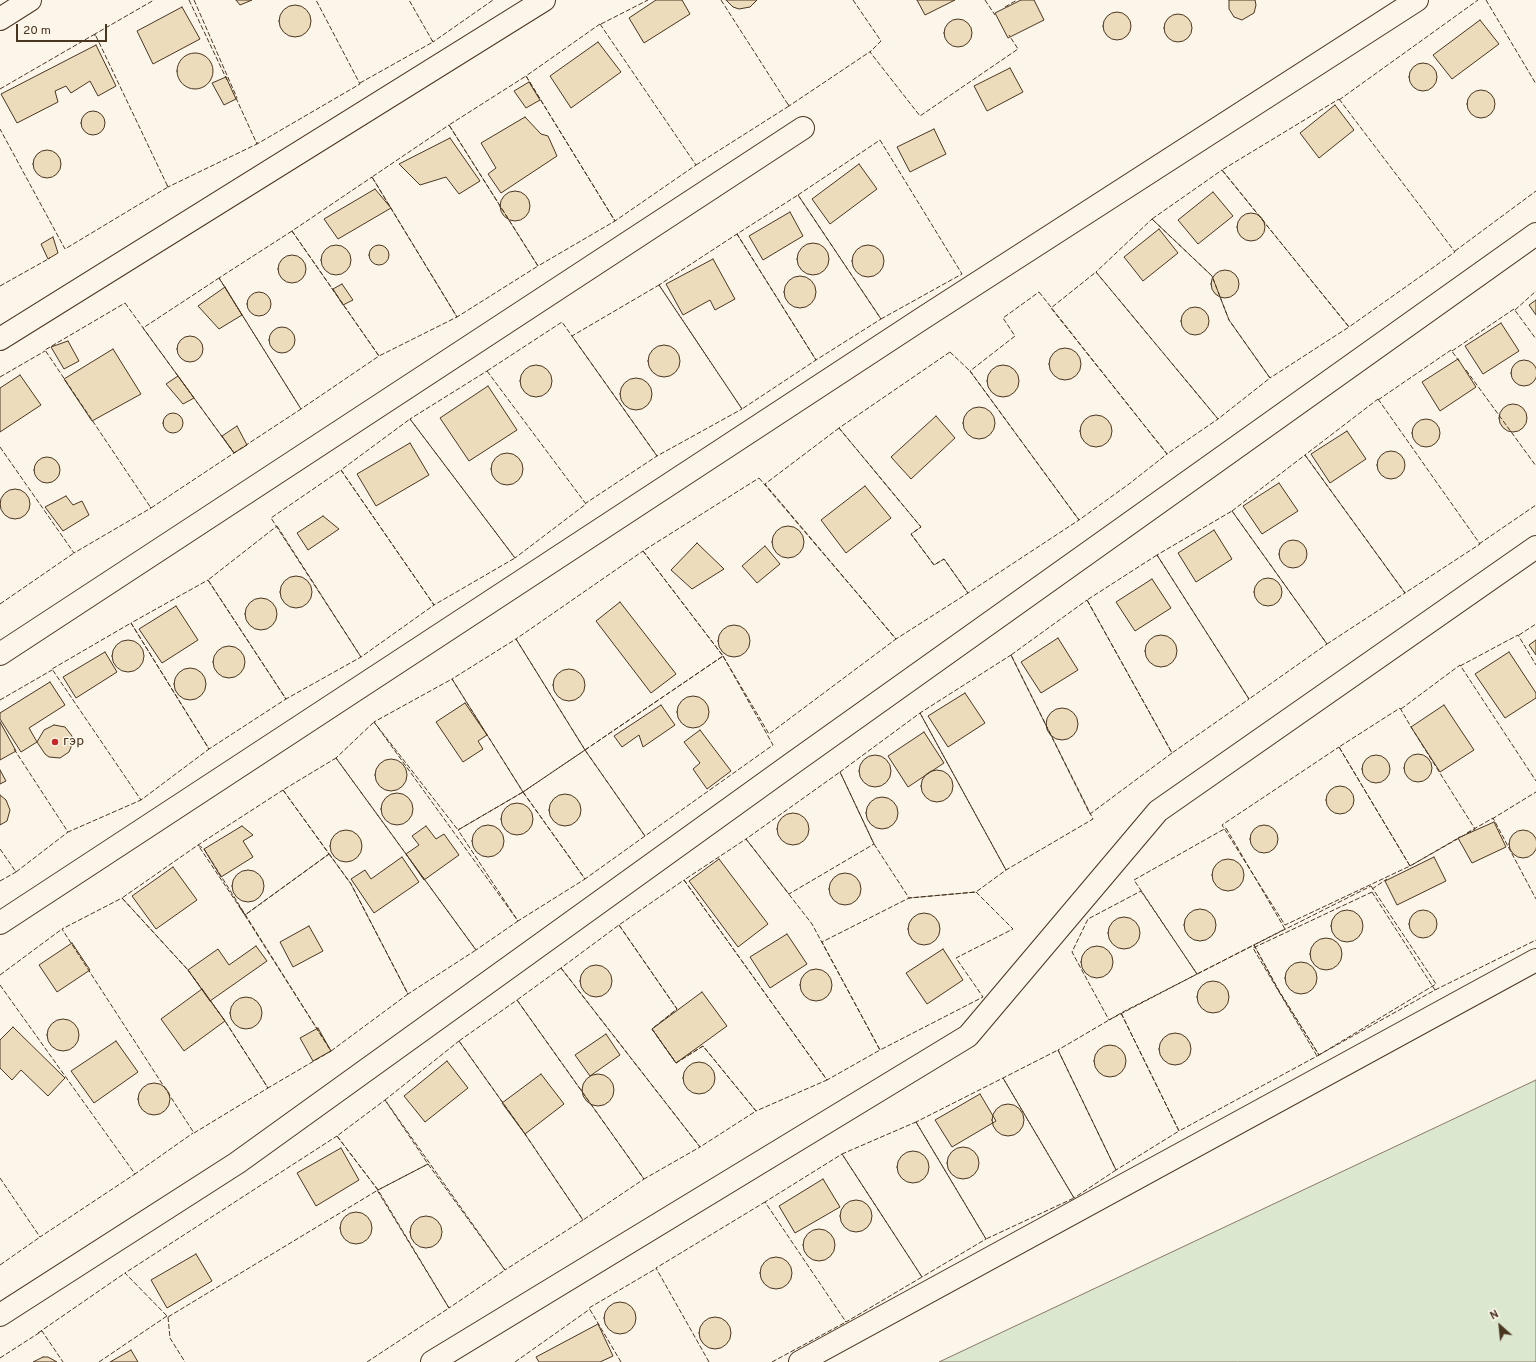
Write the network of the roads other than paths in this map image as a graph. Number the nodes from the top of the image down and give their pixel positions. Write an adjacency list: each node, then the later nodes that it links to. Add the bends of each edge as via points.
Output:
1 (30, 0): 4 (street)
2 (544, 0): 7 (street)
3 (1417, 0): 10 (street, via 923,318)
4 (0, 19)
5 (803, 128): 9 (street)
6 (1536, 234): 12 (street, via 237,1163)
7 (0, 339)
8 (1536, 547): 13 (street, via 1158,811 968,1036)
9 (0, 654)
10 (0, 923)
11 (1536, 960): 14 (street)
12 (0, 1315)
13 (432, 1362)
14 (800, 1362)

